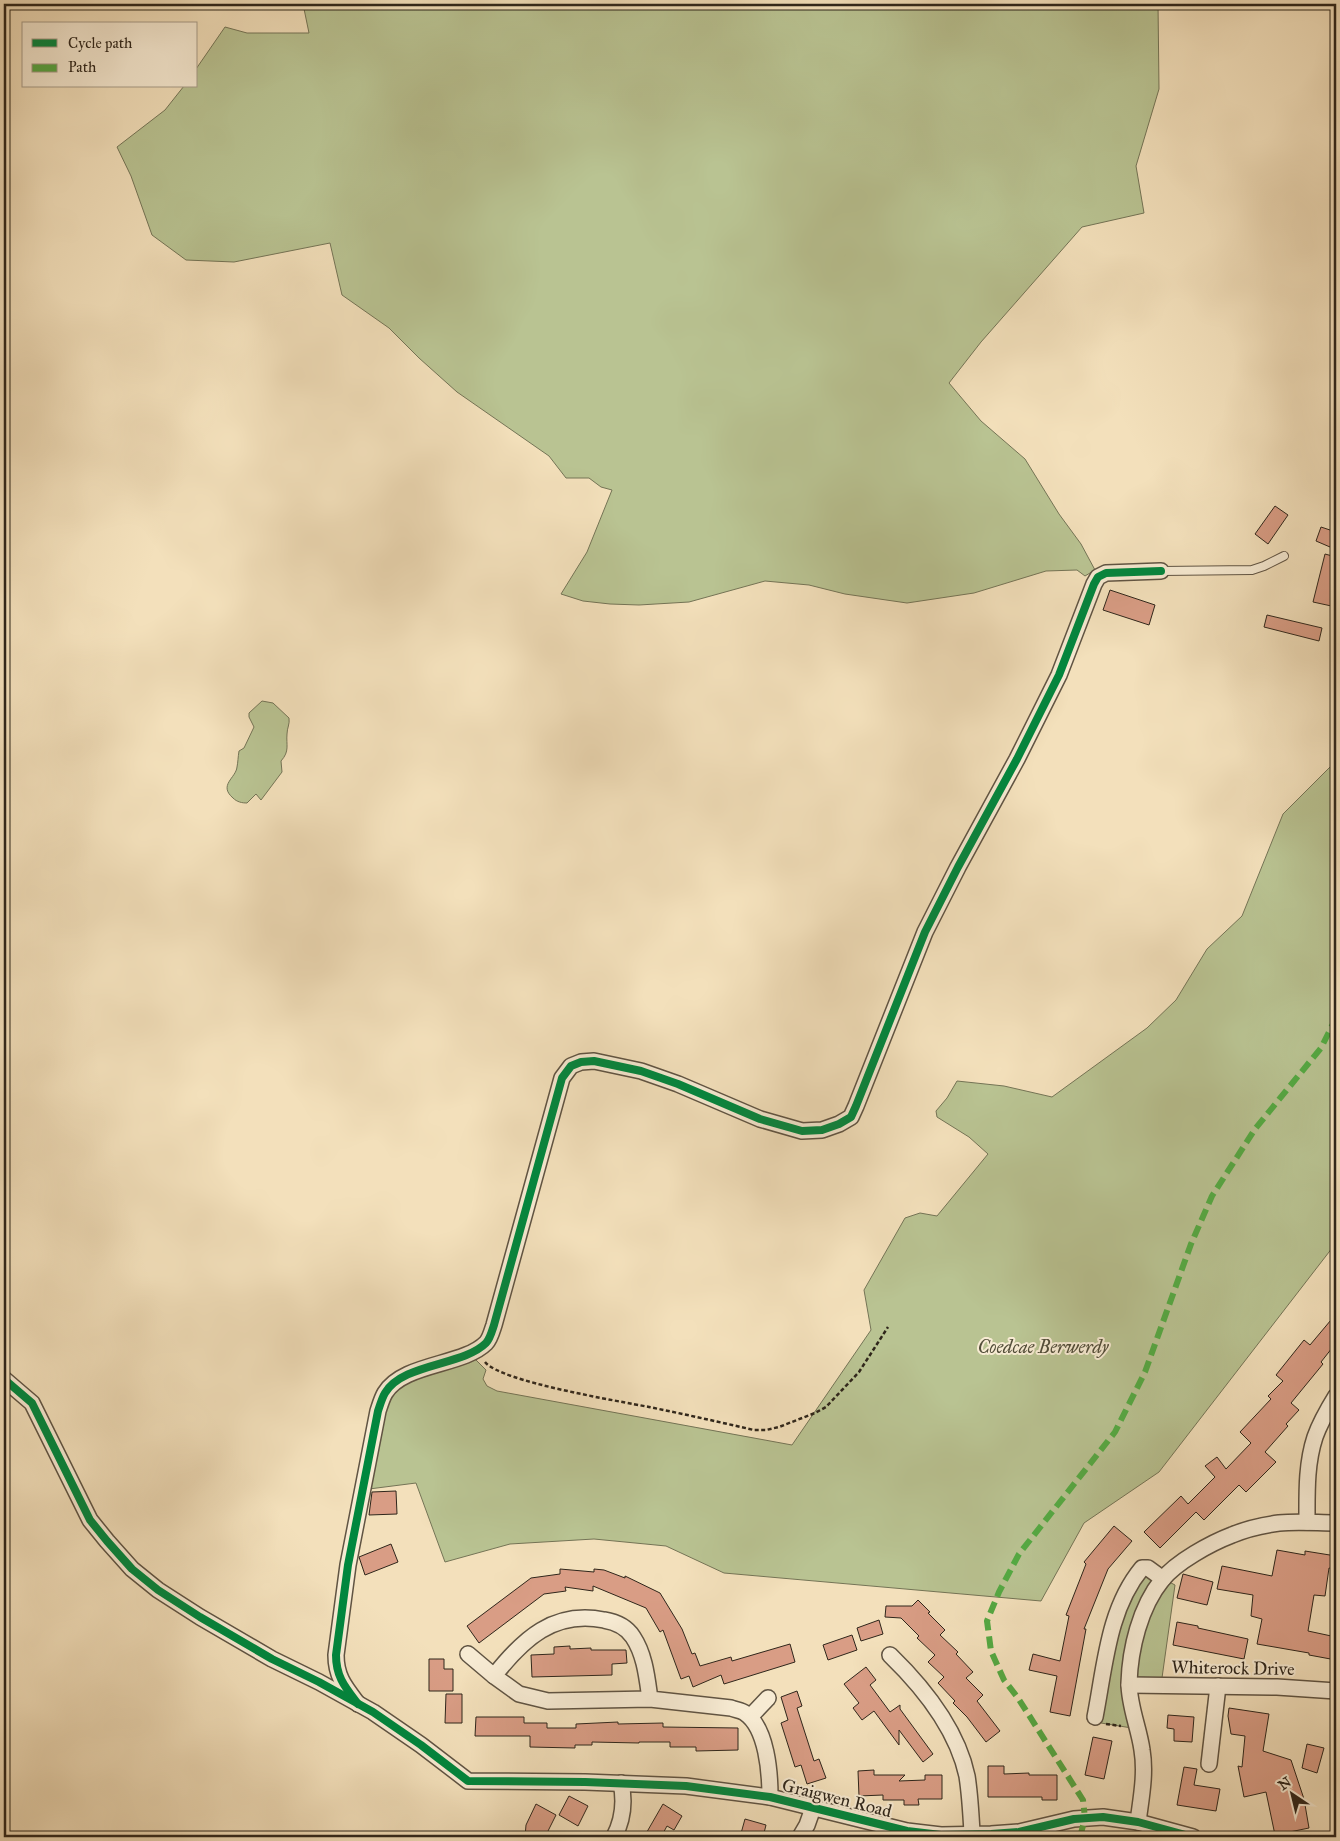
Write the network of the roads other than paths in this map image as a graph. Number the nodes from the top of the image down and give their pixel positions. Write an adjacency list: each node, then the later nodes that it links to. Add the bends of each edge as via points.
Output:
1 (1284, 556): 2 (lane, via 1252,570)
2 (1160, 571): 10 (street, via 1106,573 1094,584 1059,675 925,932 851,1117 822,1130 802,1131 760,1120 686,1087 641,1072 594,1061 571,1066 562,1078 488,1341 478,1349 418,1370 398,1380 385,1392 378,1411 348,1565)
3 (4, 1379): 12 (street, via 32,1403 90,1520 132,1569 200,1617)
4 (1336, 1396): 5 (street, via 1315,1438 1308,1468)
5 (1306, 1522): 6 (street); 7 (street, via 1281,1523 1232,1534 1184,1562)
6 (1336, 1523)
7 (1163, 1579): 13 (street, via 1138,1629); 20 (street, via 1148,1568 1142,1568 1123,1595 1108,1644)
8 (468, 1654): 11 (street)
9 (890, 1656): 27 (street, via 914,1678 930,1699 958,1748 966,1774)
10 (336, 1669): 12 (street, via 333,1677); 18 (street)
11 (494, 1676): 17 (street, via 519,1694 548,1701); 17 (street, via 535,1633 558,1622 593,1618 625,1627 633,1636 641,1652)
12 (319, 1682): 18 (street)
13 (1129, 1685): 14 (street, Whiterock Drive); 25 (street, via 1144,1773)
14 (1218, 1686): 15 (street, Whiterock Drive); 21 (street)
15 (1336, 1691)
16 (768, 1698): 19 (street)
17 (650, 1700): 19 (street, via 731,1708)
18 (358, 1704): 22 (street, Graigwen Road, via 421,1745 468,1781)
19 (750, 1717): 23 (street, via 766,1754)
20 (1095, 1717)
21 (1209, 1764)
22 (621, 1783): 23 (street, Graigwen Road, via 686,1786); 28 (street, via 623,1812)
23 (770, 1797): 24 (street, Graigwen Road)
24 (813, 1808): 27 (street, Graigwen Road, via 906,1831); 29 (street)
25 (1138, 1822): 26 (street, Graigwen Road, via 1104,1817); 31 (street, Graigwen Road)
26 (1050, 1824): 27 (street, Graigwen Road, via 1019,1832); 30 (street)
27 (972, 1834)
28 (614, 1837)
29 (800, 1837)
30 (1039, 1837)
31 (1194, 1837)

